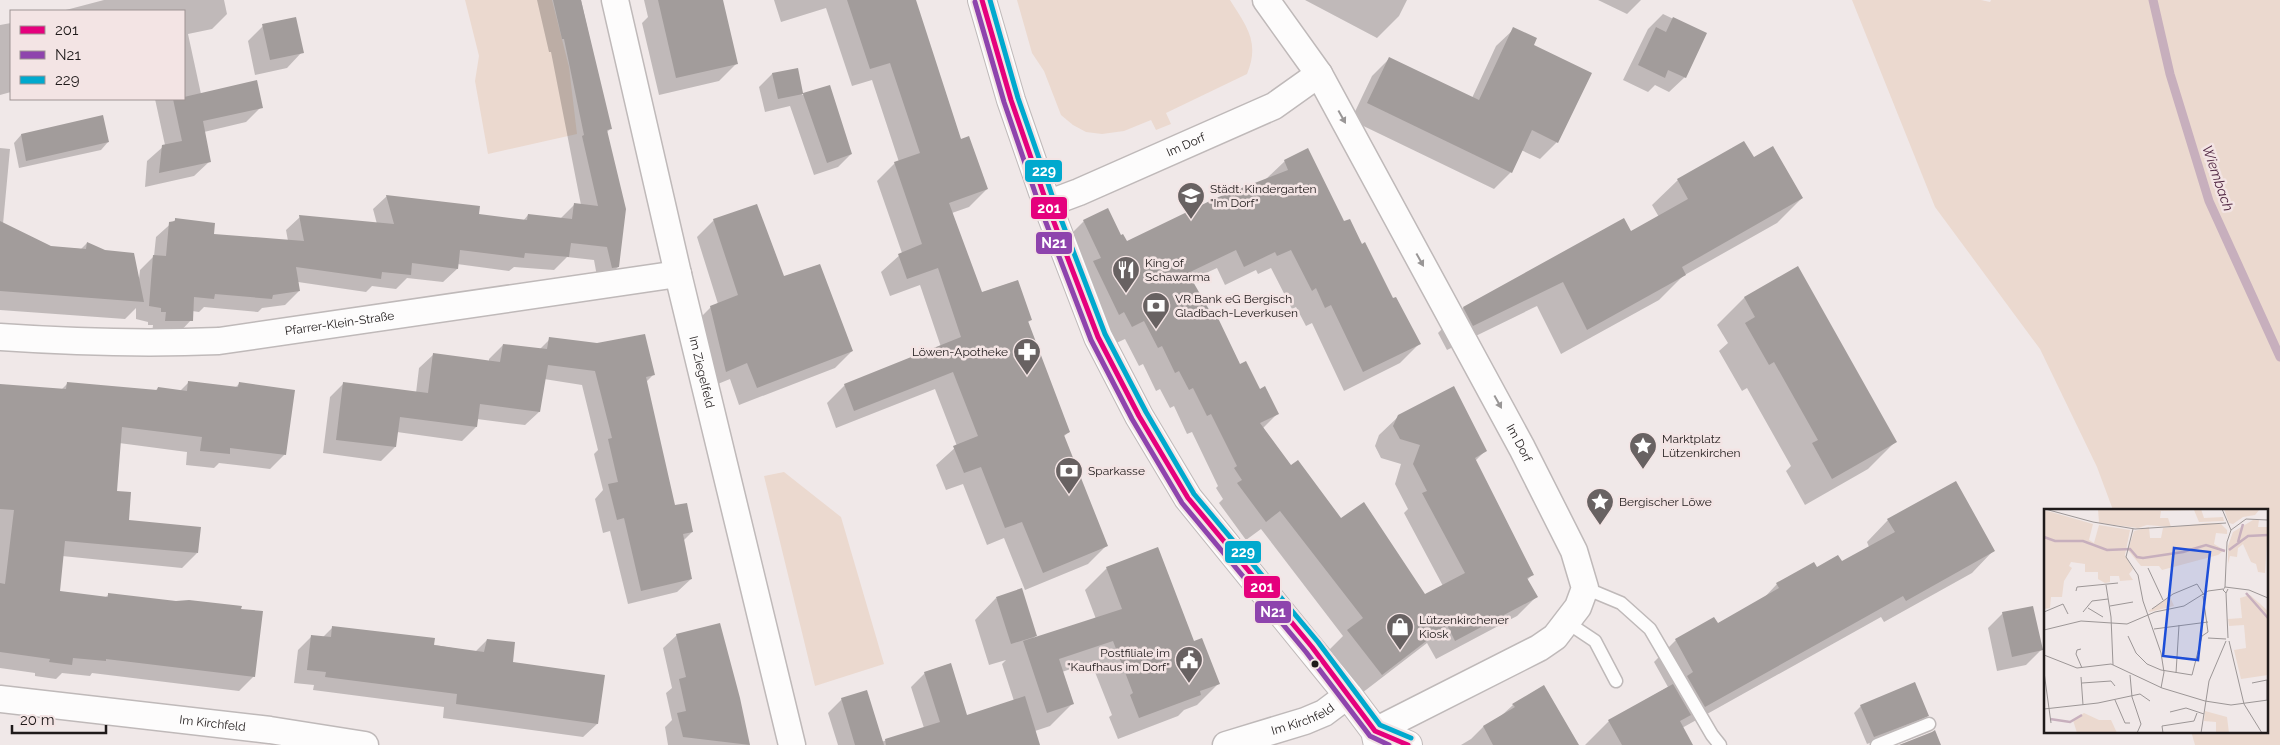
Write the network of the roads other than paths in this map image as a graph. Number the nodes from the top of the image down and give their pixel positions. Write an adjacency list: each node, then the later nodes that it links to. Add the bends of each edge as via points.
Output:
1 (615, 0): 6 (street, Im Ziegelfeld)
2 (982, 0): 5 (main road, via 1010,100)
3 (1266, 0): 4 (street, Im Dorf)
4 (1319, 74): 5 (street, Im Dorf, via 1274,106); 8 (street, Im Dorf, one-way to 8, via 1522,448 1574,551)
5 (1047, 204): 11 (main road, via 1098,337 1138,416 1188,498)
6 (678, 274): 7 (street, Pfarrer-Klein-Straße, via 219,341 153,343); 16 (street, Im Ziegelfeld)
7 (0, 337)
8 (1585, 588): 9 (street); 19 (lane, via 1621,603 1650,629)
9 (1568, 623): 10 (lane, via 1594,641); 14 (street, via 1539,648)
10 (1616, 682)
11 (1348, 695): 14 (main road); 17 (street, Im Kirchfeld, via 1324,713 1305,721)
12 (0, 699): 15 (street, Im Kirchfeld, via 270,730)
13 (1929, 724): 20 (lane)
14 (1376, 738): 18 (main road)
15 (365, 745)
16 (792, 745)
17 (1226, 745)
18 (1408, 745)
19 (1720, 745)
20 (1877, 745)

